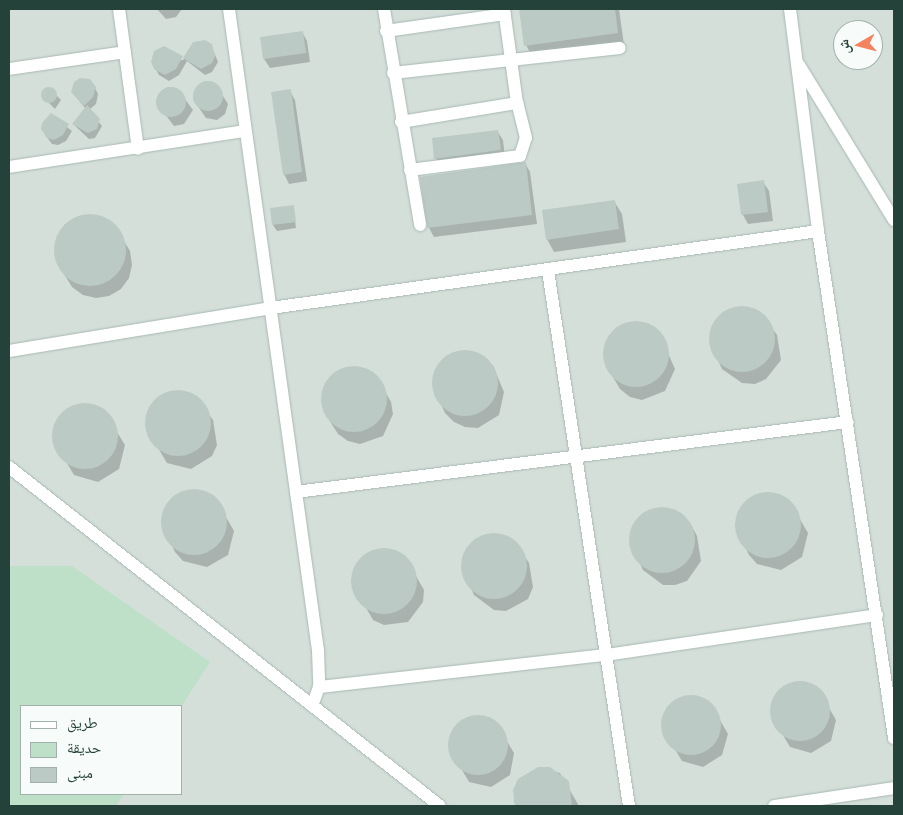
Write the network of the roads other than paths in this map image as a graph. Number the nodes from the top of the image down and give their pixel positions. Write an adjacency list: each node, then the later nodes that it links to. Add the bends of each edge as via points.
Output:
1 (119, 9): 8 (lane)
2 (229, 9): 15 (lane)
3 (384, 9): 6 (lane)
4 (790, 9): 10 (lane)
5 (504, 11): 6 (lane); 9 (lane)
6 (386, 31): 12 (lane)
7 (620, 48): 9 (lane)
8 (125, 52): 11 (lane); 16 (lane)
9 (511, 59): 12 (lane); 13 (lane)
10 (797, 60): 19 (lane); 21 (lane)
11 (9, 69)
12 (393, 74): 14 (lane)
13 (517, 103): 14 (lane); 18 (lane, via 526,138 520,156)
14 (401, 122): 18 (lane)
15 (244, 132): 16 (lane); 23 (lane)
16 (138, 148): 17 (lane)
17 (9, 168)
18 (410, 170): 20 (lane)
19 (894, 220)
20 (420, 225)
21 (818, 231): 22 (lane); 25 (lane)
22 (548, 271): 23 (lane); 26 (lane)
23 (271, 308): 24 (lane); 28 (lane)
24 (9, 351)
25 (848, 422): 26 (lane); 29 (lane)
26 (574, 456): 28 (lane); 30 (lane)
27 (9, 467): 32 (lane)
28 (296, 492): 31 (lane, via 318,650)
29 (877, 615): 30 (lane); 33 (lane)
30 (606, 655): 31 (lane); 36 (lane)
31 (319, 687): 32 (lane)
32 (312, 706): 35 (lane)
33 (894, 738)
34 (894, 788): 37 (lane)
35 (440, 806)
36 (629, 806)
37 (774, 806)

